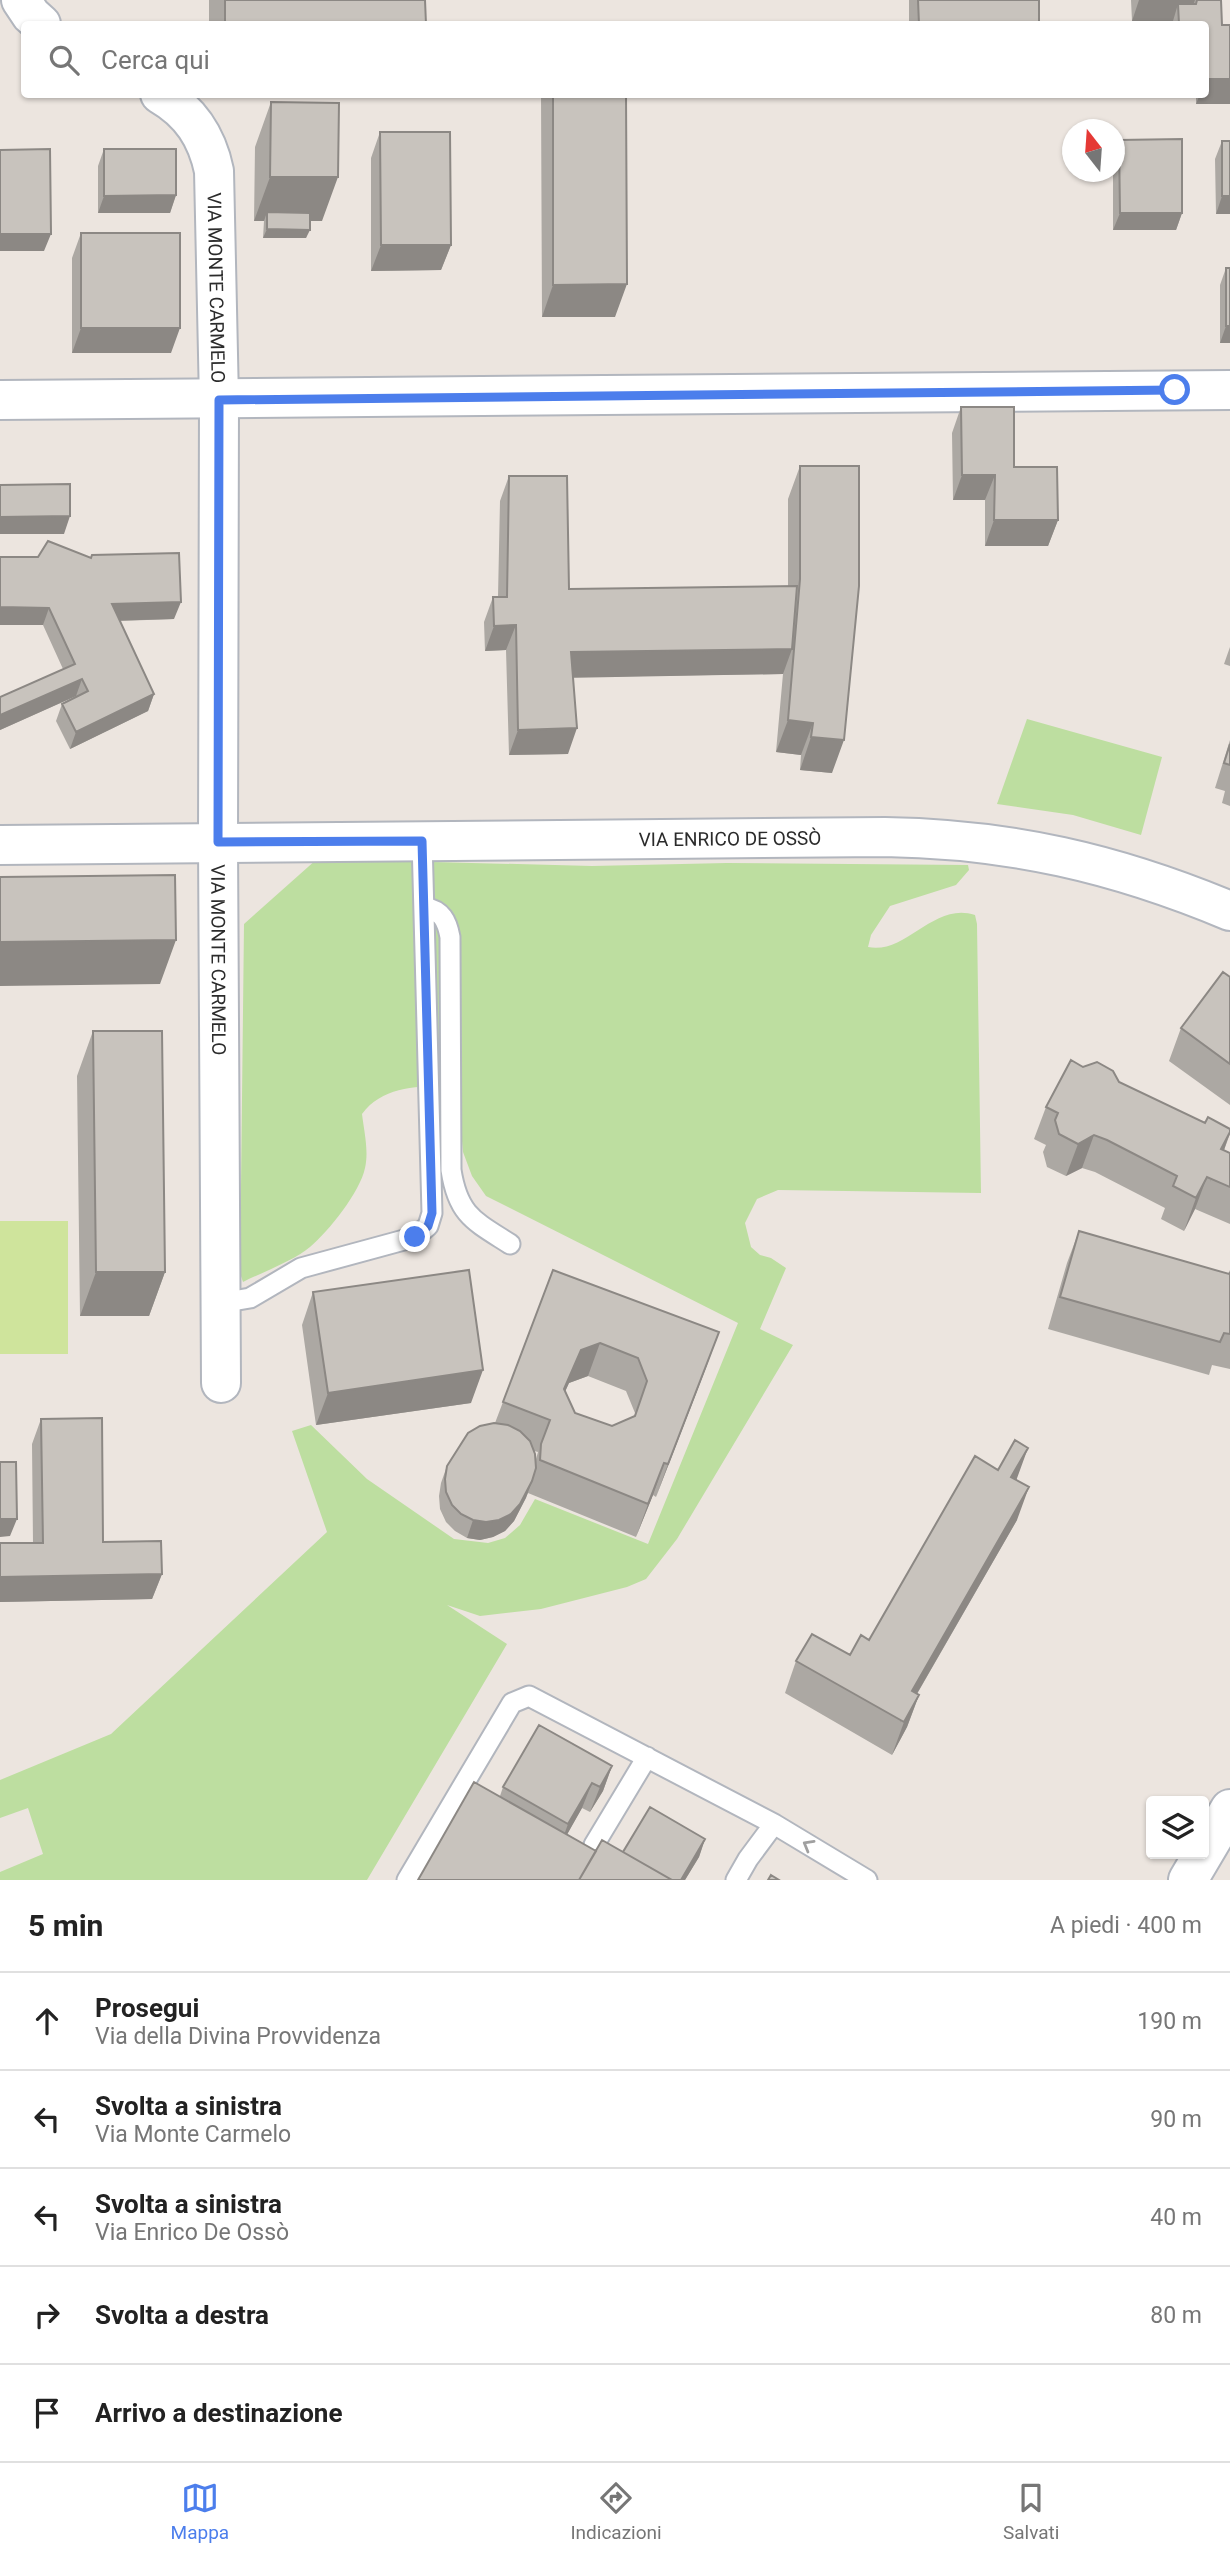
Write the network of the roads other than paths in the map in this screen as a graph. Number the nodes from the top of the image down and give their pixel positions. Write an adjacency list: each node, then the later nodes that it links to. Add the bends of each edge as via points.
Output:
1 (21, 0): 2 (street)
2 (37, 21)
3 (165, 98): 6 (street, VIA MONTE CARMELO, via 200,131 215,171)
4 (1230, 390): 6 (street)
5 (0, 400): 6 (street)
6 (219, 400): 8 (street, VIA MONTE CARMELO)
7 (422, 841): 8 (street, VIA ENRICO DE OSSÒ); 10 (lane); 11 (street, VIA ENRICO DE OSSÒ, via 885,837 966,841 1044,852 1122,871)
8 (218, 842): 9 (street, VIA ENRICO DE OSSÒ); 13 (street, VIA MONTE CARMELO)
9 (0, 845)
10 (424, 907): 12 (lane, via 441,913 450,937 454,1187 468,1215); 13 (lane, via 432,1213 428,1226 415,1237 301,1268 250,1298)
11 (1230, 911)
12 (510, 1244)
13 (221, 1303): 14 (street, VIA MONTE CARMELO)
14 (221, 1383)
15 (647, 1757): 17 (lane); 18 (lane); 19 (lane, via 528,1696 519,1698)
16 (1230, 1809): 22 (street)
17 (774, 1824): 20 (lane); 21 (lane, one-way to 17)
18 (594, 1845)
19 (407, 1880)
20 (736, 1880)
21 (867, 1880)
22 (1188, 1880)

